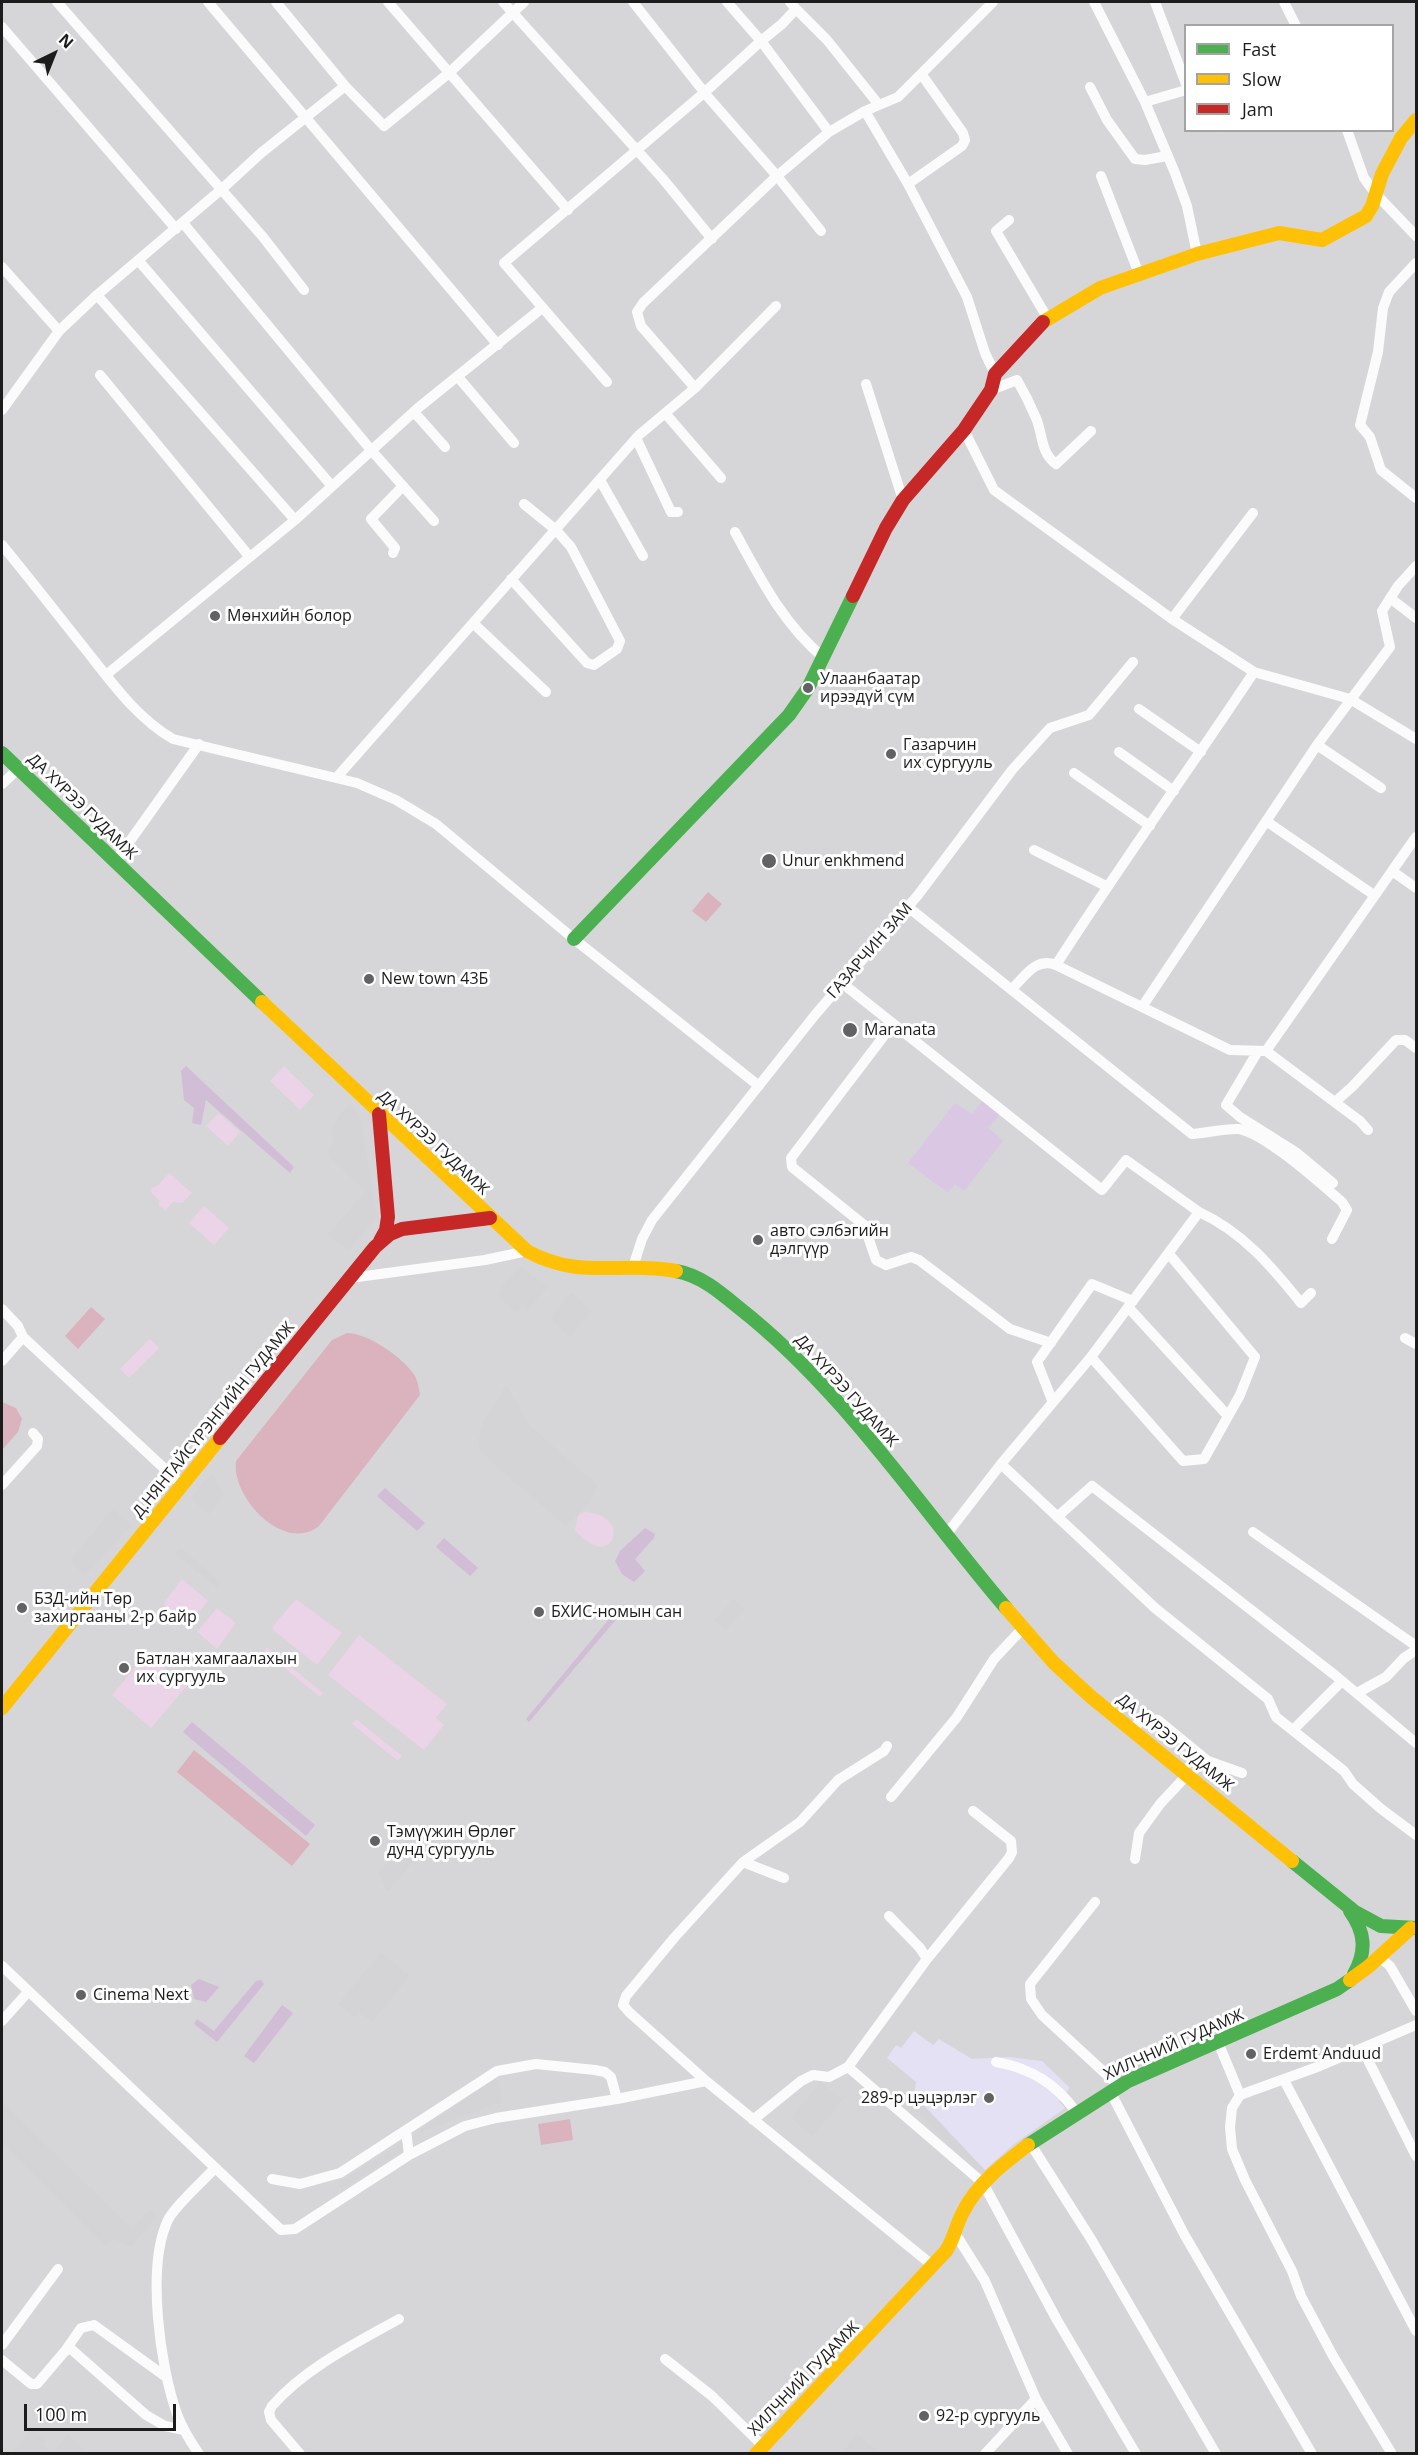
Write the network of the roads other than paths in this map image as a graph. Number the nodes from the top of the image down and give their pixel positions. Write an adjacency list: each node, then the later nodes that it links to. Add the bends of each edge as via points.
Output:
1 (57, 2): 37 (street)
2 (208, 2): 28 (street)
3 (276, 2): 21 (street)
4 (388, 2): 18 (street)
5 (503, 2): 14 (street)
6 (524, 2): 14 (street)
7 (633, 2): 24 (street)
8 (727, 2): 17 (street)
9 (993, 2): 19 (street)
10 (1094, 2): 25 (street)
11 (1155, 2): 20 (street)
12 (1284, 2): 15 (street)
13 (793, 5): 17 (street, via 783,24); 26 (street)
14 (513, 13): 18 (street); 32 (street)
15 (1295, 24)
16 (2, 27): 41 (street)
17 (761, 40): 24 (street); 30 (street)
18 (449, 73): 21 (street, via 384,126); 39 (street)
19 (922, 75): 26 (street, via 898,97); 36 (street, via 965,140)
20 (1184, 81)
21 (345, 86): 28 (street)
22 (1090, 87): 33 (street, via 1107,120 1135,159)
23 (1184, 90): 25 (street)
24 (705, 92): 32 (street); 34 (street)
25 (1145, 102): 33 (street)
26 (879, 105): 27 (street)
27 (865, 111): 30 (street); 36 (street)
28 (307, 118): 37 (street); 56 (street)
29 (1416, 120): 38 (main road, via 1401,138)
30 (829, 132): 34 (street)
31 (1348, 132): 38 (street, via 1364,178)
32 (636, 150): 39 (street); 44 (street)
33 (1167, 156): 45 (street, via 1187,206)
34 (777, 176): 42 (street); 44 (street)
35 (1101, 176): 49 (street)
36 (908, 184): 57 (street, via 967,297)
37 (221, 190): 41 (street); 50 (street)
38 (1375, 193): 43 (street); 45 (main road, via 1366,216 1322,240 1279,233)
39 (568, 210): 53 (street, via 504,263)
40 (1009, 220): 54 (street, via 996,231)
41 (179, 226): 46 (street); 72 (street)
42 (821, 231)
43 (1416, 236)
44 (712, 239): 62 (street, via 637,312 641,326)
45 (1197, 255): 49 (main road)
46 (138, 260): 51 (street); 75 (street)
47 (1416, 263): 77 (street, via 1389,292 1383,308 1378,352 1360,425 1370,437 1381,470)
48 (2, 267): 55 (street)
49 (1139, 274): 54 (main road, via 1100,288)
50 (304, 290)
51 (97, 295): 55 (street); 82 (street)
52 (776, 306): 62 (street)
53 (542, 308): 56 (street); 60 (street)
54 (1048, 319): 57 (main road)
55 (59, 332): 64 (street)
56 (498, 345): 59 (street)
57 (995, 374): 63 (main road)
58 (100, 375): 88 (street)
59 (458, 377): 65 (street); 70 (street)
60 (607, 382)
61 (866, 384): 78 (street)
62 (695, 388): 66 (street)
63 (991, 390): 67 (main road); 68 (street, via 1017,380 1037,420 1042,445 1056,464)
64 (2, 410)
65 (414, 412): 71 (street); 72 (street)
66 (665, 413): 69 (street); 73 (street)
67 (964, 430): 78 (main road); 94 (street, via 994,490)
68 (1091, 431)
69 (636, 438): 74 (street); 80 (street, via 663,499 671,512)
70 (514, 443)
71 (445, 447)
72 (371, 450): 75 (street); 76 (street)
73 (721, 478)
74 (600, 480): 84 (street); 89 (street)
75 (331, 486): 82 (street)
76 (403, 486): 83 (street); 87 (street, via 371,519 395,548)
77 (1416, 498)
78 (903, 500): 96 (main road)
79 (524, 504): 84 (street)
80 (678, 512)
81 (1252, 513): 94 (street)
82 (295, 520): 88 (street)
83 (434, 521)
84 (556, 530): 91 (street); 91 (street, via 571,547 620,641 617,649 594,665 587,663)
85 (735, 532): 96 (street, via 775,604)
86 (2, 545): 99 (street)
87 (393, 553)
88 (249, 556): 99 (street)
89 (643, 556)
90 (1416, 566): 92 (street)
91 (511, 579): 95 (street)
92 (1390, 598): 93 (street); 101 (street, via 1382,610 1390,648)
93 (1416, 618)
94 (1172, 619): 98 (street)
95 (473, 623): 100 (street); 111 (street)
96 (824, 658): 125 (main road, via 789,715)
97 (1133, 662): 124 (street, ГАЗАРЧИН ЗАМ, via 1089,715 1050,728 1012,771)
98 (1254, 672): 101 (street); 107 (street)
99 (106, 675): 104 (street, via 156,729 173,739)
100 (546, 693)
101 (1350, 699): 103 (street); 105 (street)
102 (1139, 709): 107 (street)
103 (1416, 739)
104 (199, 744): 111 (street); 119 (street)
105 (1317, 745): 113 (street); 115 (street)
106 (1119, 752): 114 (street)
107 (1202, 752): 114 (street)
108 (2, 753): 109 (main road, ДА ХҮРЭЭ ГУДАМЖ)
109 (18, 769): 112 (street); 119 (main road, ДА ХҮРЭЭ ГУДАМЖ)
110 (1074, 773): 116 (street)
111 (337, 777): 125 (street, via 416,811)
112 (2, 784)
113 (1381, 788)
114 (1174, 791): 116 (street)
115 (1266, 821): 123 (street); 129 (street)
116 (1150, 826): 121 (street)
117 (1416, 837): 120 (street)
118 (1034, 850): 121 (street)
119 (115, 862): 135 (main road, ДА ХҮРЭЭ ГУДАМЖ)
120 (1392, 871): 122 (street); 123 (street)
121 (1106, 886): 126 (street)
122 (1416, 888)
123 (1374, 895): 132 (street)
124 (908, 907): 127 (street, ГАЗАРЧИН ЗАМ); 128 (street)
125 (574, 939): 133 (street)
126 (1056, 965): 128 (street, via 1039,963); 129 (street)
127 (842, 983): 130 (street); 133 (street, ГАЗАРЧИН ЗАМ)
128 (1012, 989): 140 (street, via 1192,1134 1236,1129 1248,1132 1290,1158 1347,1210)
129 (1142, 1006): 132 (street, via 1230,1050)
130 (893, 1024): 138 (street, via 1102,1190 1126,1160); 151 (street, via 791,1158 792,1167 864,1225 876,1260 886,1265 911,1257 919,1260 1010,1329)
131 (1416, 1048): 134 (street, via 1406,1040 1396,1040)
132 (1262, 1051): 134 (street); 137 (street, via 1226,1105)
133 (759, 1086): 144 (street, ГАЗАРЧИН ЗАМ, via 652,1220)
134 (1335, 1102): 136 (street)
135 (379, 1114): 139 (main road, ДА ХҮРЭЭ ГУДАМЖ); 141 (main road, via 388,1217 386,1230)
136 (1368, 1130)
137 (1333, 1183)
138 (1199, 1212): 143 (street); 146 (street, via 1223,1223 1264,1259 1301,1304)
139 (490, 1218): 141 (main road, Д.НЯНТАЙСҮРЭНГИЙН ГУДАМЖ, via 402,1229); 142 (main road, ДА ХҮРЭЭ ГУДАМЖ)
140 (1332, 1239)
141 (375, 1247): 145 (main road, Д.НЯНТАЙСҮРЭНГИЙН ГУДАМЖ)
142 (527, 1251): 144 (main road, ДА ХҮРЭЭ ГУДАМЖ, via 564,1269); 145 (street)
143 (1169, 1254): 147 (street); 156 (street, via 1255,1357)
144 (633, 1267): 163 (main road, ДА ХҮРЭЭ ГУДАМЖ, via 678,1271 695,1277 750,1315 823,1385)
145 (350, 1278): 160 (main road, Д.НЯНТАЙСҮРЭНГИЙН ГУДАМЖ)
146 (1311, 1293)
147 (1131, 1304): 151 (street, via 1092,1284); 153 (street); 156 (street)
148 (2, 1309): 149 (street)
149 (23, 1337): 154 (street); 160 (street)
150 (1405, 1338): 152 (street)
151 (1051, 1343): 155 (street, via 1037,1362)
152 (1416, 1344)
153 (1091, 1357): 155 (street); 156 (street, via 1184,1461 1204,1459)
154 (2, 1361)
155 (1052, 1400): 158 (street)
156 (1228, 1416)
157 (33, 1433): 159 (street, via 38,1439 37,1446)
158 (1001, 1464): 161 (street); 163 (street)
159 (2, 1485)
160 (182, 1485): 168 (main road, Д.НЯНТАЙСҮРЭНГИЙН ГУДАМЖ)
161 (1057, 1517): 166 (street, via 1092,1486); 170 (street, via 1155,1608 1268,1699 1276,1717)
162 (1253, 1532): 165 (street)
163 (946, 1534): 164 (main road, ДА ХҮРЭЭ ГУДАМЖ)
164 (1023, 1628): 169 (main road, ДА ХҮРЭЭ ГУДАМЖ, via 1069,1677); 175 (street, via 994,1659 957,1717)
165 (1416, 1648): 167 (street, via 1386,1677)
166 (1342, 1681): 167 (street); 170 (street)
167 (1357, 1693): 171 (street)
168 (2, 1708)
169 (1130, 1730): 173 (street, via 1145,1718 1158,1720 1208,1761); 174 (main road, ДА ХҮРЭЭ ГУДАМЖ)
170 (1293, 1730): 177 (street)
171 (1416, 1743)
172 (887, 1746): 179 (street, via 838,1780 800,1822)
173 (1242, 1773)
174 (1188, 1774): 178 (street, via 1138,1833); 182 (main road, ДА ХҮРЭЭ ГУДАМЖ)
175 (891, 1797)
176 (973, 1810): 188 (street, via 1011,1841 1012,1851)
177 (1416, 1835)
178 (1135, 1859)
179 (743, 1862): 180 (street); 200 (street, via 674,1938 626,1996 623,2005)
180 (784, 1878)
181 (1095, 1902): 201 (street, via 1030,1984 1031,1999)
182 (1343, 1902): 184 (main road, ДА ХҮРЭЭ ГУДАМЖ); 186 (main road)
183 (889, 1916): 188 (street)
184 (1381, 1926): 185 (main road, ДА ХҮРЭЭ ГУДАМЖ); 186 (main road)
185 (1414, 1928): 187 (main road, ХИЛЧНИЙ ГУДАМЖ)
186 (1364, 1937): 190 (main road, via 1363,1958)
187 (1379, 1957): 190 (main road, ХИЛЧНИЙ ГУДАМЖ); 192 (street, via 1390,1966)
188 (927, 1959): 198 (street)
189 (2, 1966): 191 (street)
190 (1349, 1981): 195 (main road, ХИЛЧНИЙ ГУДАМЖ)
191 (28, 1992): 193 (street); 210 (street)
192 (1416, 2011)
193 (2, 2021)
194 (1416, 2025): 196 (street)
195 (1218, 2042): 201 (main road, ХИЛЧНИЙ ГУДАМЖ); 202 (street)
196 (1362, 2048): 199 (street); 209 (street)
197 (996, 2062): 204 (street, via 1026,2069 1045,2079)
198 (848, 2067): 205 (street, via 829,2077 813,2075 801,2080); 212 (street)
199 (1284, 2080): 202 (street); 217 (street)
200 (706, 2081): 203 (street); 205 (street)
201 (1114, 2089): 204 (main road, ХИЛЧНИЙ ГУДАМЖ); 232 (street, via 1184,2234)
202 (1240, 2095): 233 (street, via 1232,2108 1232,2150 1316,2325)
203 (617, 2099): 206 (street, via 605,2072 536,2064 497,2071); 208 (street, via 473,2123)
204 (1076, 2112): 207 (main road, ХИЛЧНИЙ ГУДАМЖ)
205 (753, 2120): 214 (street)
206 (406, 2130): 208 (street); 211 (street, via 340,2173 300,2184)
207 (1030, 2143): 212 (main road, ХИЛЧНИЙ ГУДАМЖ); 231 (street, via 1091,2239)
208 (408, 2155): 210 (street, via 289,2231 276,2227)
209 (1416, 2156)
210 (214, 2169): 222 (street, via 168,2219 162,2243 158,2320)
211 (272, 2179)
212 (982, 2183): 213 (main road, ХИЛЧНИЙ ГУДАМЖ, via 962,2213); 230 (street)
213 (955, 2233): 214 (main road, ХИЛЧНИЙ ГУДАМЖ, via 950,2246); 223 (street, via 985,2281)
214 (933, 2265): 225 (main road, ХИЛЧНИЙ ГУДАМЖ)
215 (58, 2269): 218 (street)
216 (399, 2319): 227 (street, via 305,2376 272,2406 271,2420)
217 (1416, 2331)
218 (2, 2345)
219 (65, 2351): 221 (street, via 38,2384 31,2384); 222 (street, via 81,2328 94,2325); 224 (street, via 71,2349 146,2415 165,2426)
220 (665, 2359): 225 (street, via 712,2396)
221 (2, 2360)
222 (166, 2377): 224 (street)
223 (1036, 2399): 228 (street); 229 (street)
224 (184, 2430): 226 (street)
225 (759, 2450)
226 (199, 2454)
227 (300, 2454)
228 (985, 2454)
229 (1068, 2454)
230 (1137, 2454)
231 (1216, 2454)
232 (1312, 2454)
233 (1392, 2454)

